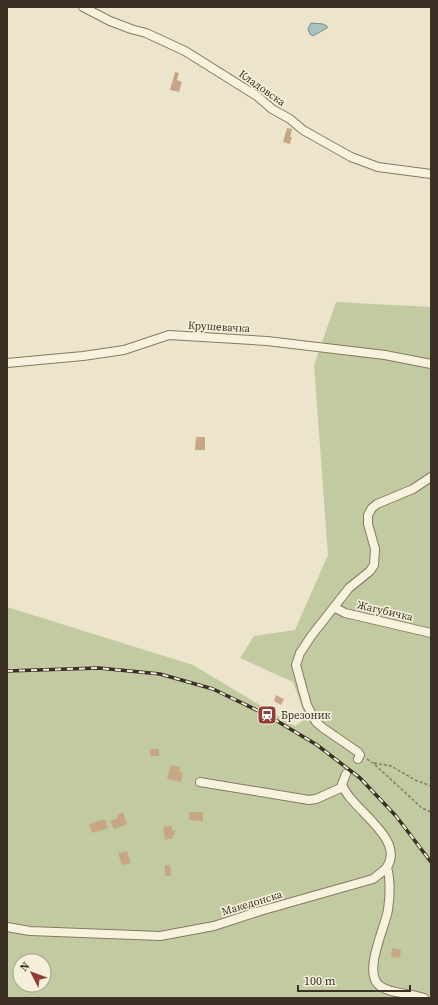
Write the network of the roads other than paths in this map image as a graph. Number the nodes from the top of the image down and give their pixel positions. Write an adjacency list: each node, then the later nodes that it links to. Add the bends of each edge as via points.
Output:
1 (83, 7): 2 (street, Кладовска, via 110,21 146,33 185,51 257,96 303,130 350,158 378,167)
2 (431, 174)
3 (7, 363): 4 (street, Крушевачка, via 124,350 169,335 267,341 385,355)
4 (431, 364)
5 (431, 477): 6 (street, via 413,489 372,508 368,515 368,524 375,548 374,565 349,588)
6 (334, 607): 7 (street, Жагубичка, via 345,613); 8 (street, via 312,634 296,665 307,705 316,722 354,748)
7 (431, 633)
8 (359, 757)
9 (346, 774): 11 (street, via 342,784)
10 (200, 782): 11 (street, via 308,800)
11 (344, 787): 12 (street, via 380,830 391,849)
12 (387, 868): 13 (street, Македонска, via 373,879 214,926 160,936 30,931); 14 (street, via 390,895 388,912 374,962 374,980 384,989)
13 (7, 927)
14 (424, 998)

